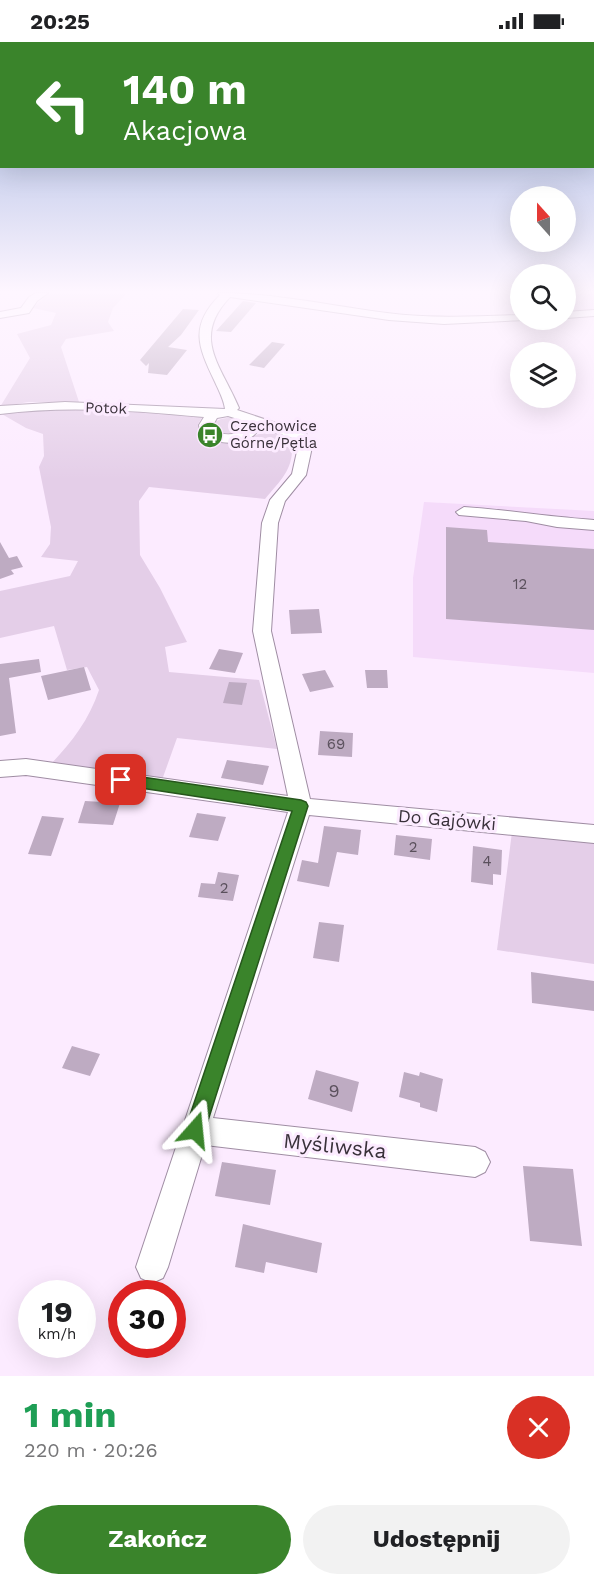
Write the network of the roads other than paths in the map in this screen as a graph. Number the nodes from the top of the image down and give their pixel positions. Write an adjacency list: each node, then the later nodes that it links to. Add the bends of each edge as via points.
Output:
1 (208, 355): 3 (street, via 232,408)
2 (0, 410): 4 (street, Potok, via 51,406)
3 (229, 412): 4 (street, Potok); 5 (street)
4 (213, 414): 5 (street, via 206,425 207,432 222,438 247,434)
5 (254, 422): 9 (street, via 301,436 305,447 299,475 278,500 270,523 262,631)
6 (464, 512): 7 (street)
7 (594, 525)
8 (0, 769): 9 (street, Do Gajówki, via 26,767)
9 (301, 806): 10 (street, Do Gajówki); 11 (street)
10 (594, 834)
11 (195, 1130): 12 (street, Myśliwska); 13 (street)
12 (475, 1162)
13 (152, 1267)

